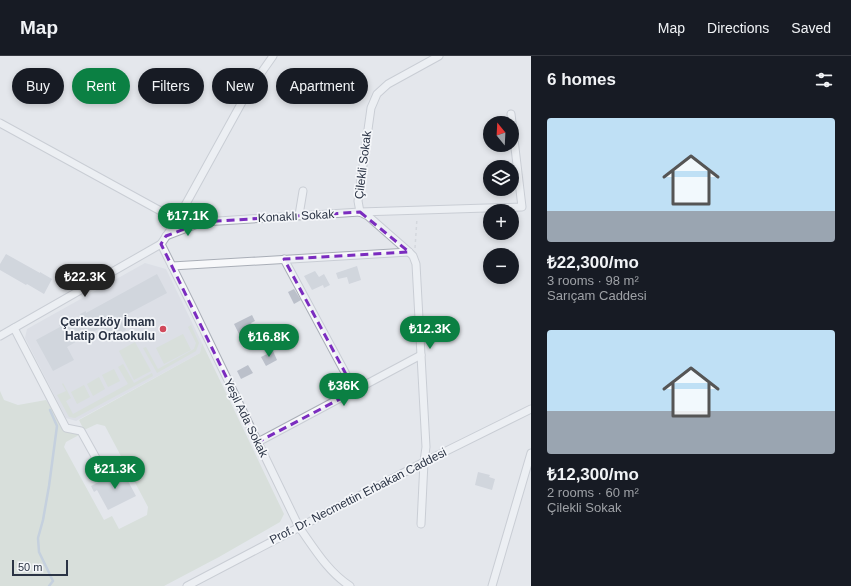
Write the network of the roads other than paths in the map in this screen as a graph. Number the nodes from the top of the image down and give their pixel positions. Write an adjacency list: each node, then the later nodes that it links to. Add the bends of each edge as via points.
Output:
1 (273, 56): 8 (street, via 247,93)
2 (439, 56): 6 (street, Çilekli Sokak, via 388,84 377,94 371,108 358,201)
3 (511, 114): 6 (street, Konaklı Sokak, via 522,207)
4 (0, 123): 8 (street, Konaklı Sokak)
5 (302, 191): 7 (street)
6 (360, 212): 7 (street, Konaklı Sokak); 12 (street, Çilekli Sokak)
7 (298, 215): 9 (street, Konaklı Sokak)
8 (177, 220): 9 (street, Konaklı Sokak); 10 (street)
9 (203, 222): 10 (street)
10 (166, 236): 11 (street)
11 (161, 244): 14 (street, Yeşil Ada Sokak); 15 (street)
12 (411, 254): 13 (street); 17 (street, via 416,264)
13 (284, 259): 14 (street); 18 (street)
14 (172, 266): 20 (street, Yeşil Ada Sokak)
15 (14, 328): 16 (street); 23 (street, via 66,428 81,431)
16 (0, 336)
17 (421, 355): 18 (street); 22 (street, via 426,447)
18 (355, 391): 20 (street)
19 (531, 409): 22 (street, Prof. Dr. Necmettin Erbakan Caddesi)
20 (258, 442): 25 (street, Yeşil Ada Sokak)
21 (531, 453): 28 (street)
22 (424, 462): 24 (street); 25 (street, Prof. Dr. Necmettin Erbakan Caddesi)
23 (101, 467)
24 (421, 524)
25 (299, 527): 26 (street, Prof. Dr. Necmettin Erbakan Caddesi); 27 (street, Yeşil Ada Sokak, via 336,576)
26 (192, 585)
27 (348, 586)
28 (492, 586)

